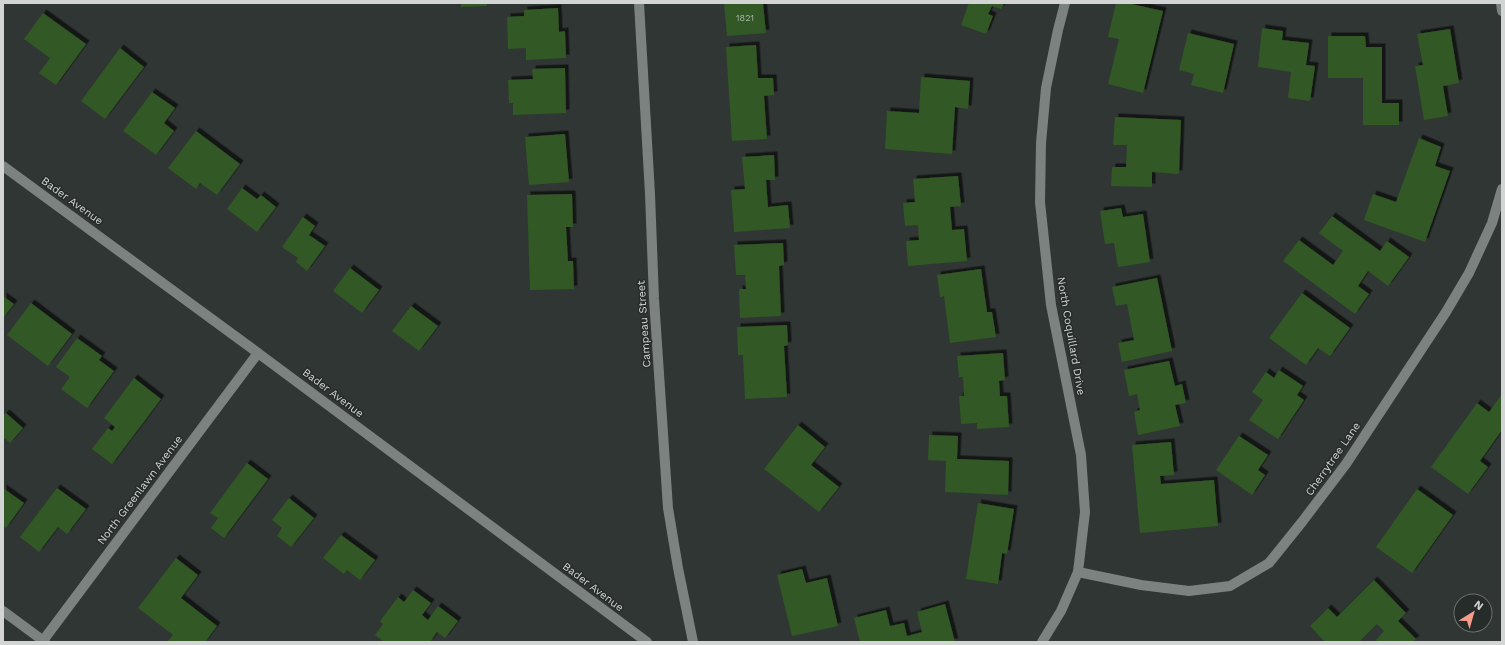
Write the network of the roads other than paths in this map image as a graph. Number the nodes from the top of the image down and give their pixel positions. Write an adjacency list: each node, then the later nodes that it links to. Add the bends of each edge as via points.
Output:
1 (639, 3): 12 (street, Campeau Street, via 654,300 668,508)
2 (1065, 3): 8 (street, North Coquillard Drive, via 1046,88 1041,143 1040,202 1051,306 1081,455 1085,512)
3 (1501, 3): 4 (street)
4 (1502, 11)
5 (3, 166): 7 (street, Bader Avenue)
6 (1502, 189): 8 (street, Cherrytree Lane, via 1492,223 1469,272 1446,312 1346,464 1269,562 1230,586 1189,591)
7 (258, 353): 10 (street, North Greenlawn Avenue); 11 (street, Bader Avenue)
8 (1078, 572): 13 (street, North Coquillard Drive)
9 (3, 611): 10 (street)
10 (43, 642)
11 (647, 642)
12 (693, 642)
13 (1042, 642)

